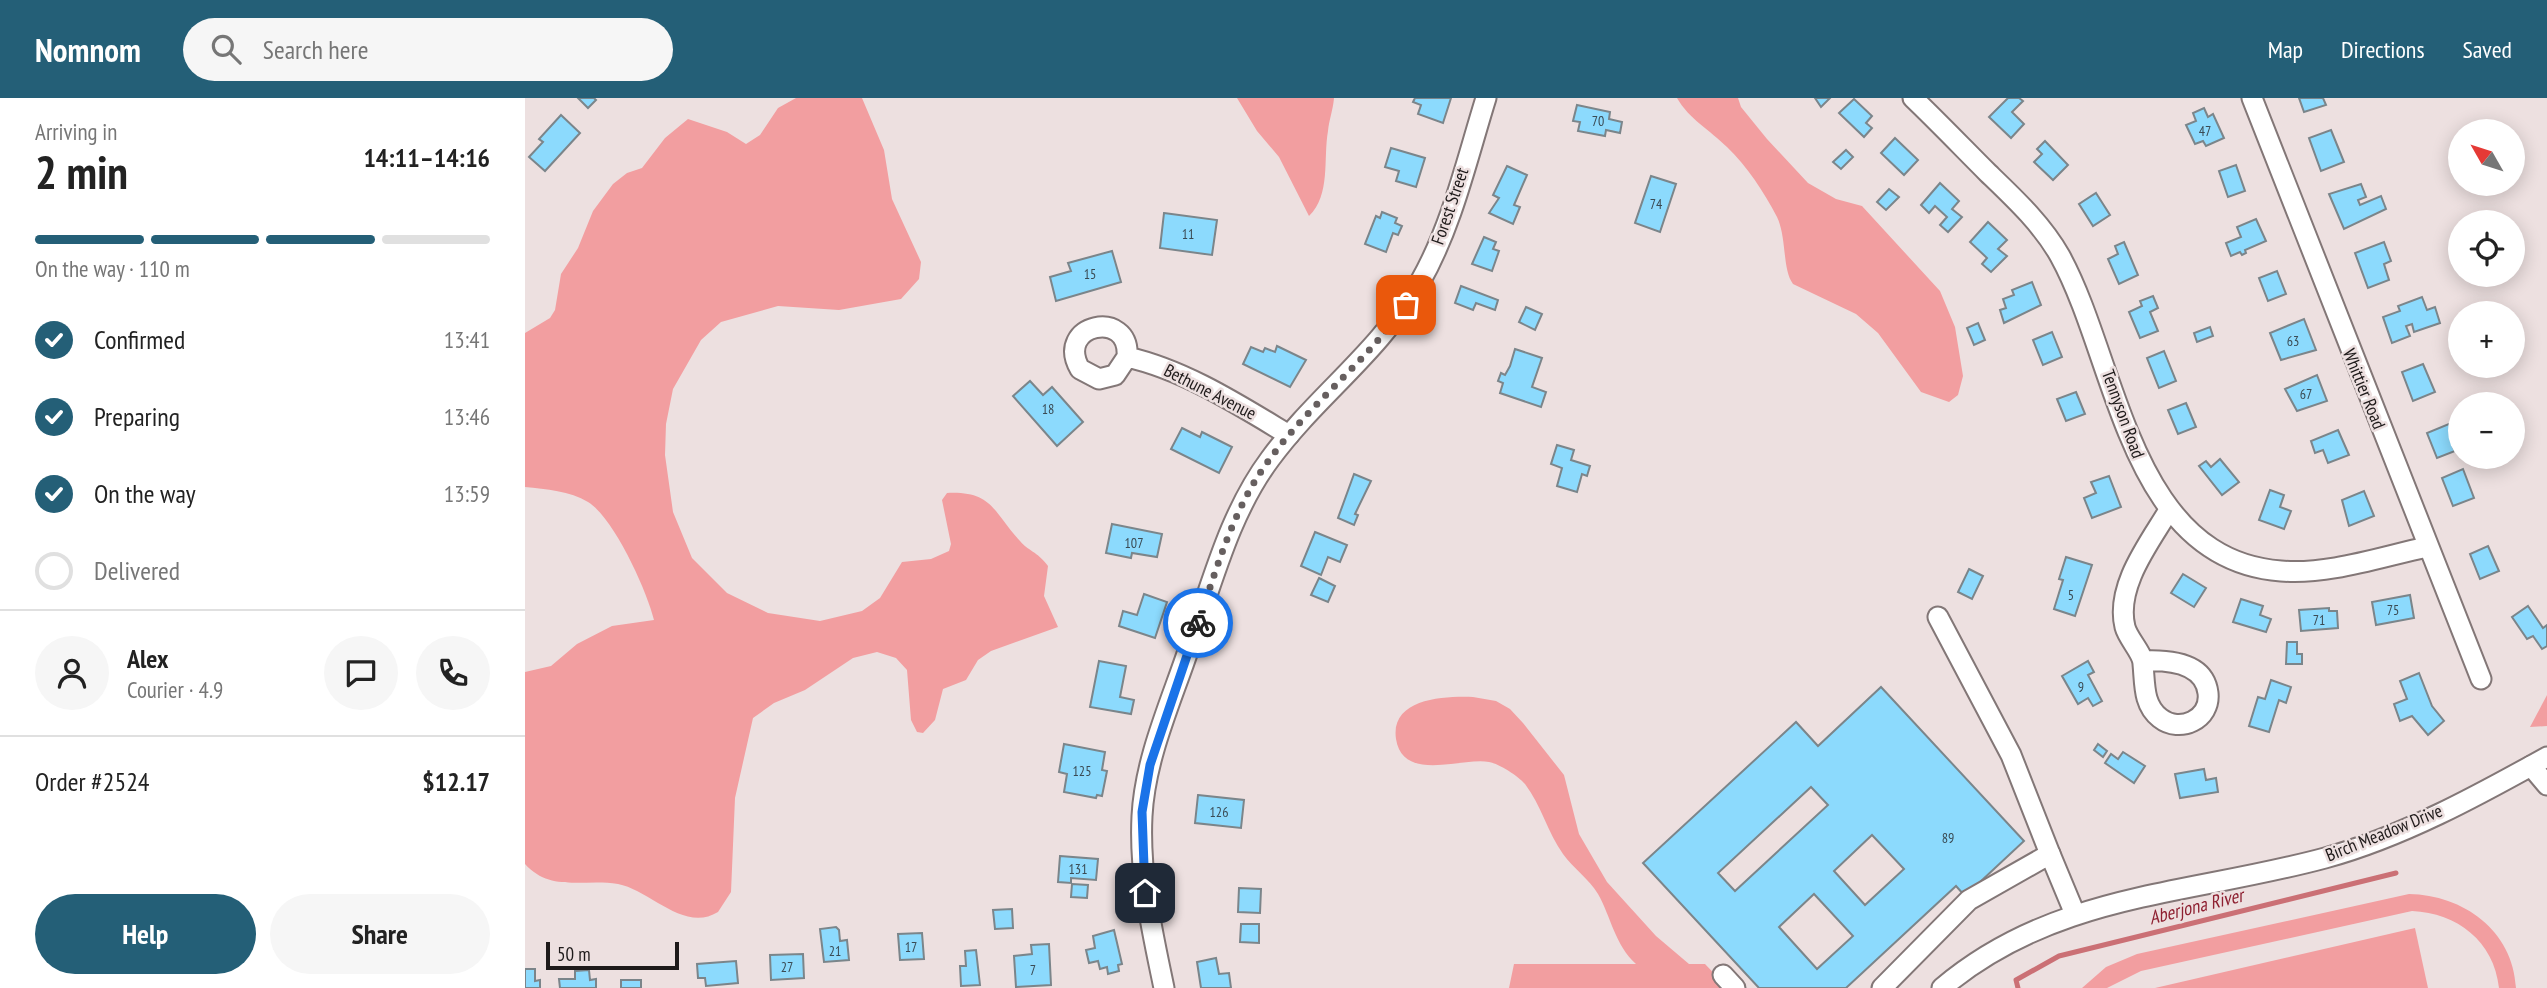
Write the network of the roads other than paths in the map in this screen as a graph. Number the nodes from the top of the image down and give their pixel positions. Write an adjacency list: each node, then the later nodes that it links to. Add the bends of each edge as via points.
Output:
1 (1486, 98): 5 (street, Forest Street, via 1421,279 1382,339)
2 (2252, 98): 7 (street, Whittier Road)
3 (1919, 100): 6 (street, Tennyson Road, via 2054,246 2084,309 2139,460)
4 (1127, 357): 5 (street, Bethune Avenue, via 1213,391)
5 (1289, 435): 16 (street, Forest Street, via 1241,506 1150,765 1142,812 1143,867)
6 (2169, 510): 7 (street, Tennyson Road, via 2221,553 2271,570 2320,569); 9 (street, via 2142,556 2123,607 2129,637)
7 (2427, 547): 10 (street, Whittier Road)
8 (1938, 617): 13 (street, via 2011,755)
9 (2144, 661)
10 (2481, 679)
11 (2539, 762): 12 (street); 14 (street, Birch Meadow Drive, via 2436,814 2346,851)
12 (2547, 785)
13 (2050, 854): 14 (street); 17 (street, via 1969,900)
14 (2075, 914): 15 (street, Birch Meadow Drive, via 2011,939)
15 (1951, 984)
16 (1164, 988)
17 (1882, 988)

